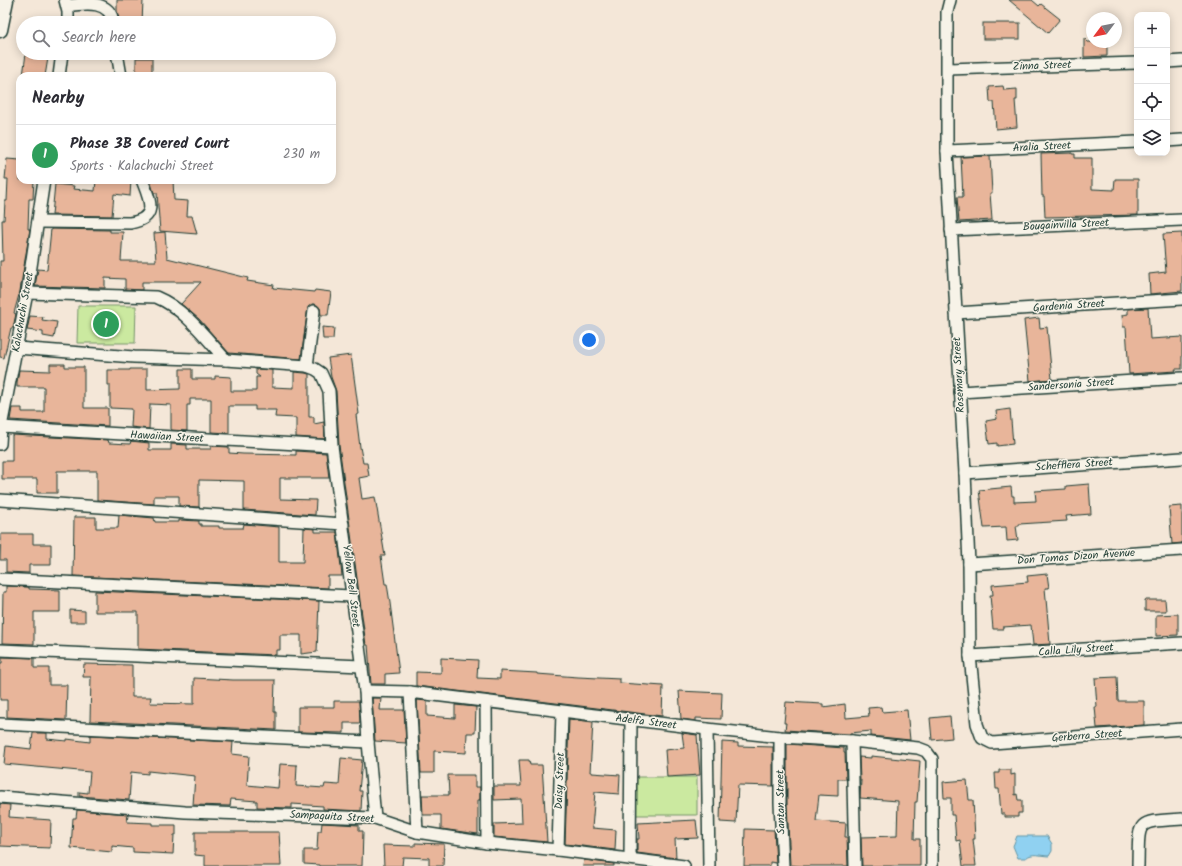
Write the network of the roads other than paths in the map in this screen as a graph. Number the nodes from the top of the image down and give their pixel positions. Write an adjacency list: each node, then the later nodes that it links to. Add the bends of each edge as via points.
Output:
1 (950, 0): 12 (street, Rosemary Street, via 947,12)
2 (5, 1): 6 (street)
3 (66, 3): 4 (street); 5 (street, via 103,4 111,11)
4 (68, 16)
5 (112, 16)
6 (0, 30)
7 (61, 60): 13 (street)
8 (118, 60): 14 (street)
9 (1182, 61): 10 (street)
10 (1170, 62)
11 (1134, 63): 12 (street, Zinna Street)
12 (948, 70): 18 (street, Rosemary Street)
13 (60, 72)
14 (120, 72)
15 (1182, 140): 16 (street)
16 (1170, 141)
17 (1134, 142): 18 (street, Aralia Street)
18 (947, 151): 23 (street, Rosemary Street)
19 (43, 184): 22 (street, Kalachuchi Street)
20 (143, 184): 22 (street, via 151,208 148,216 141,220 130,223)
21 (1182, 220): 23 (street, Bougainvilla Street)
22 (38, 222): 24 (street, Kalachuchi Street)
23 (951, 230): 27 (street, Rosemary Street)
24 (27, 293): 28 (street, Kalachuchi Street); 29 (street, via 156,297 179,311)
25 (1182, 299): 27 (street, Gardenia Street)
26 (314, 311): 30 (street)
27 (956, 313): 32 (street, Rosemary Street)
28 (17, 348): 29 (street, via 134,357); 33 (street, Kalachuchi Street)
29 (226, 360): 30 (street)
30 (307, 366): 35 (street, Yellow Bell Street, via 322,374 329,391)
31 (1182, 378): 32 (street, Sandersonia Street)
32 (960, 392): 37 (street, Rosemary Street)
33 (1, 427): 34 (street, Kalachuchi Street); 35 (street, Hawaiian Street)
34 (0, 444)
35 (332, 446): 39 (street, Yellow Bell Street)
36 (1182, 458): 37 (street, Schefflera Street)
37 (965, 473): 41 (street, Rosemary Street)
38 (0, 500): 39 (street)
39 (343, 524): 43 (street, Yellow Bell Street)
40 (1182, 550): 41 (street, Don Tomas Dizon Avenue)
41 (969, 564): 46 (street, Rosemary Street)
42 (0, 579): 43 (street)
43 (351, 596): 47 (street, Yellow Bell Street)
44 (1182, 643): 46 (street, Calla Lily Street)
45 (0, 650): 47 (street)
46 (970, 656): 59 (street, Rosemary Street, via 977,724 982,738)
47 (361, 666): 48 (street, Yellow Bell Street)
48 (365, 691): 49 (street, Adelfa Street); 58 (street, Yellow Bell Street)
49 (410, 692): 50 (street, Adelfa Street); 63 (street)
50 (486, 702): 51 (street, Adelfa Street); 64 (street)
51 (562, 712): 52 (street, Adelfa Street); 65 (street, Daisy Street)
52 (631, 720): 55 (street, Adelfa Street); 66 (street)
53 (0, 724): 58 (street)
54 (1182, 729): 59 (street, Gerberra Street)
55 (707, 730): 56 (street, Adelfa Street); 68 (street)
56 (780, 737): 57 (street, Adelfa Street); 69 (street, Santan Street)
57 (852, 741): 70 (street); 71 (street, Adelfa Street, via 918,748 926,751 932,759)
58 (368, 742): 61 (street, Yellow Bell Street)
59 (992, 743)
60 (0, 797): 61 (street, Sampaguita Street, via 185,812)
61 (375, 818): 63 (street, Sampaguita Street)
62 (1182, 819): 72 (street, via 1148,821 1141,826)
63 (417, 832): 64 (street, Sampaguita Street)
64 (487, 843): 65 (street, Sampaguita Street)
65 (558, 850): 66 (street, Sampaguita Street)
66 (630, 859): 67 (street, Sampaguita Street)
67 (684, 866)
68 (709, 866)
69 (783, 866)
70 (855, 866)
71 (932, 866)
72 (1138, 866)

